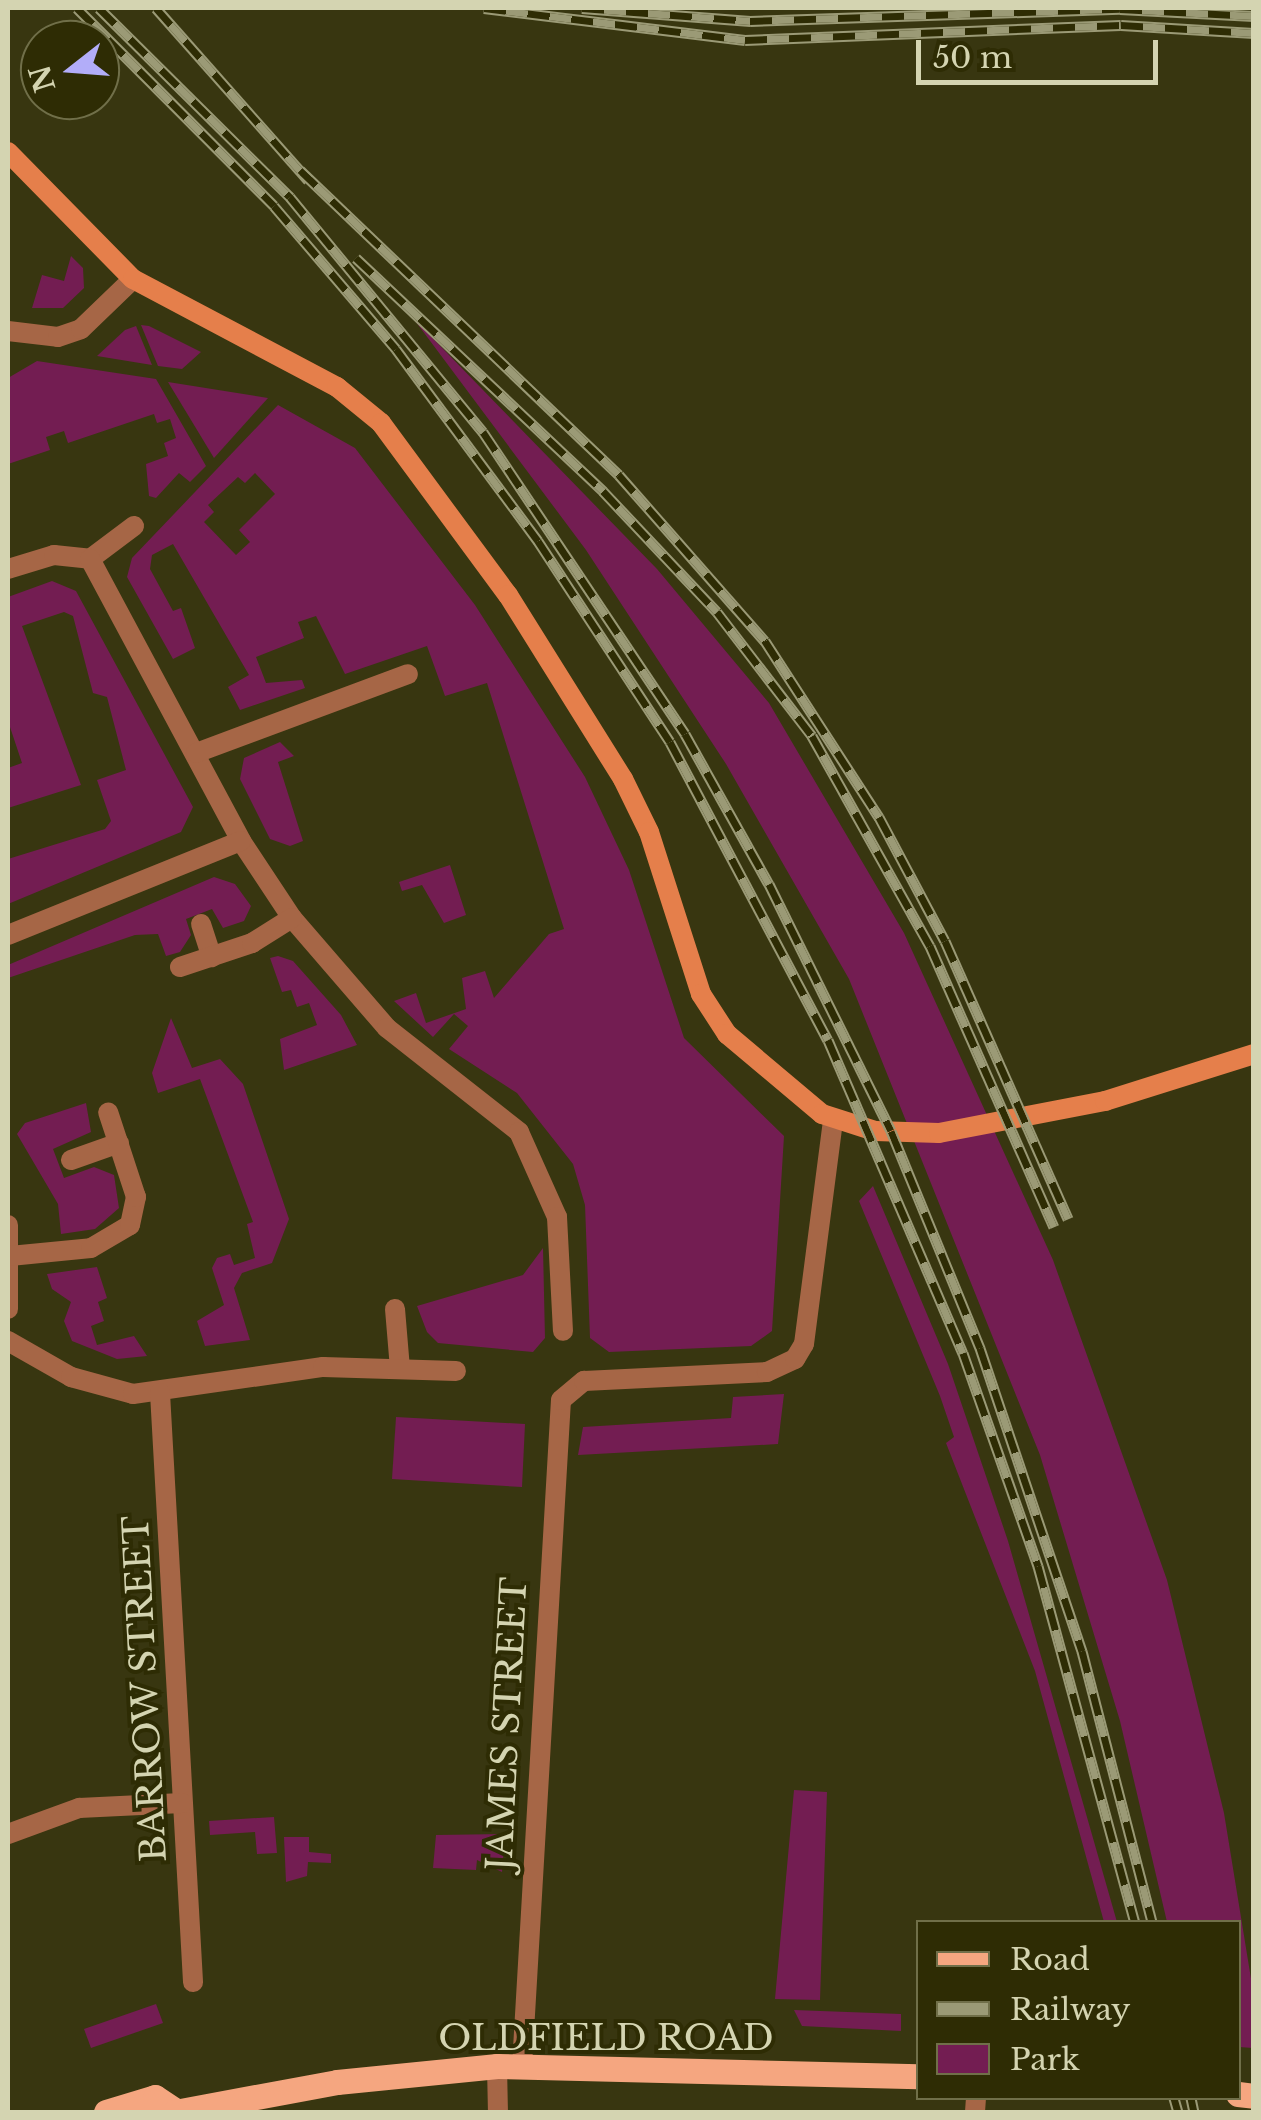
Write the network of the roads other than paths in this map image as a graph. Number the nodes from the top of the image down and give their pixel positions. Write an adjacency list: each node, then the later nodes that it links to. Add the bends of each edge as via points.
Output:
1 (8, 152): 2 (main road)
2 (133, 279): 3 (street, via 81,329 58,337); 17 (main road, via 337,387 381,423 508,596 623,779 649,832 701,994 726,1034)
3 (8, 330)
4 (134, 526): 5 (street)
5 (90, 559): 6 (street, via 54,555); 8 (street)
6 (8, 569)
7 (408, 674): 8 (street)
8 (196, 753): 9 (street)
9 (240, 840): 10 (street); 12 (street)
10 (292, 918): 13 (street); 24 (street, via 387,1028 520,1132 537,1158 557,1217)
11 (201, 924): 13 (street)
12 (8, 935)
13 (212, 957): 14 (street)
14 (180, 967)
15 (1254, 1054): 17 (main road, via 1105,1101 939,1134)
16 (108, 1112): 18 (street)
17 (833, 1121): 32 (street, JAMES STREET, via 804,1344 795,1359 767,1372 565,1381)
18 (119, 1143): 19 (street); 21 (street, via 136,1197 130,1225 92,1248)
19 (71, 1160)
20 (8, 1225): 21 (street)
21 (10, 1256): 22 (street)
22 (8, 1308)
23 (395, 1309): 26 (street)
24 (563, 1331)
25 (8, 1341): 28 (street, via 98,1386)
26 (400, 1368): 27 (street); 28 (street, via 323,1366)
27 (456, 1371)
28 (160, 1393): 29 (street, BARROW STREET)
29 (182, 1802): 30 (street, via 79,1808); 31 (street, BARROW STREET)
30 (8, 1834)
31 (193, 1982)
32 (509, 2066): 33 (main road, OLDFIELD ROAD); 35 (main road, OLDFIELD ROAD, via 338,2082); 36 (street, JAMES STREET)
33 (916, 2076)
34 (106, 2112): 35 (main road, OLDFIELD ROAD, via 155,2097)
35 (175, 2112)
36 (498, 2112)

